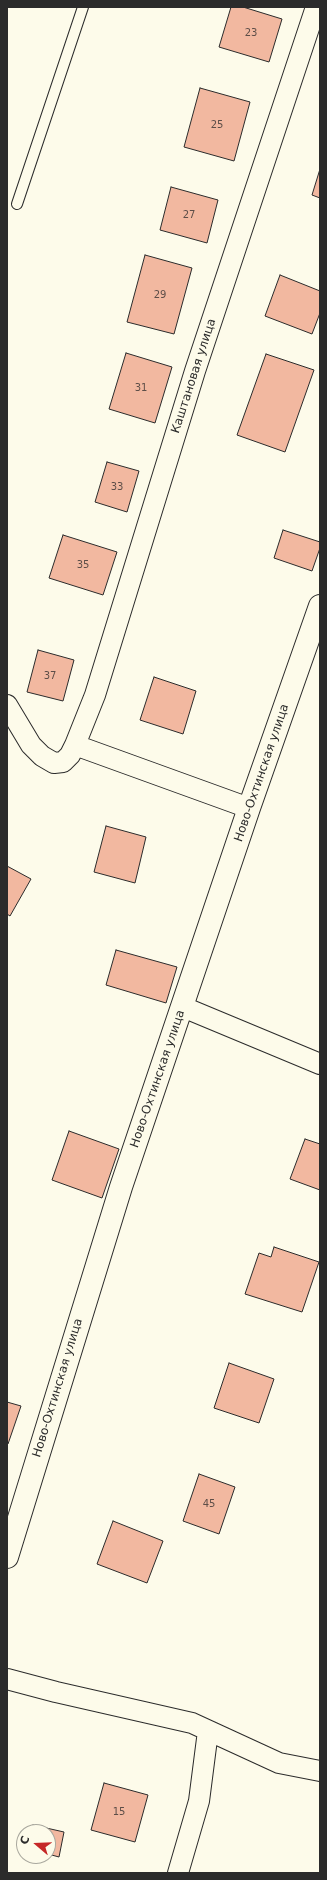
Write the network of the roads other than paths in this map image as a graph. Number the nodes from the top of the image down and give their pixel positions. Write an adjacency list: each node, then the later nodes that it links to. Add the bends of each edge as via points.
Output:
1 (84, 7): 3 (lane)
2 (316, 7): 6 (street, Каштановая улица, via 195,371 96,695)
3 (17, 204)
4 (320, 606): 7 (street, Ново-Охтинская улица)
5 (7, 705): 6 (street, Каштановая улица, via 31,745 42,756 54,763 63,762)
6 (75, 746): 7 (street)
7 (249, 808): 8 (street, Ново-Охтинская улица)
8 (183, 1007): 9 (street); 10 (street, Ново-Охтинская улица, via 119,1194)
9 (320, 1064)
10 (7, 1556)
11 (7, 1679): 12 (street, via 192,1723)
12 (208, 1731): 13 (street, via 279,1763); 14 (street, via 199,1801)
13 (320, 1771)
14 (178, 1873)

